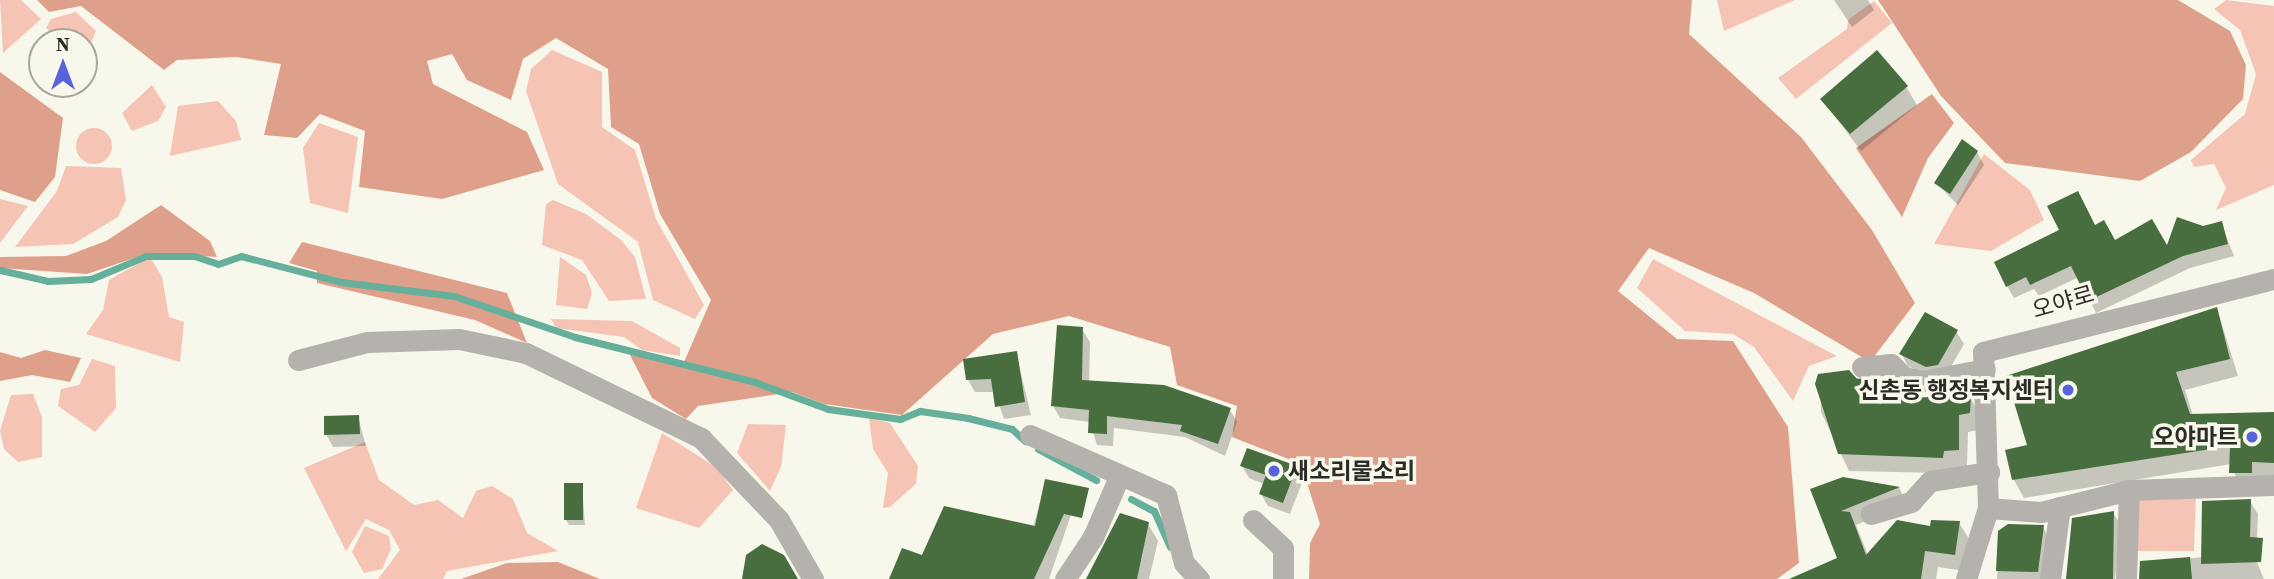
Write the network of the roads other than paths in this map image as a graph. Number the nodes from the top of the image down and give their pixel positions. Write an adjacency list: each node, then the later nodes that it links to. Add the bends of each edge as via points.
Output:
1 (2274, 279): 4 (street, 오야로, via 1983,352)
2 (298, 360): 14 (street, via 368,342 459,339 526,353 701,438 779,520)
3 (1862, 367): 4 (street, via 1891,365 1904,377 1923,381)
4 (1985, 369): 6 (street)
5 (1030, 435): 7 (street)
6 (1989, 471): 11 (street); 12 (street, via 1930,481 1911,502)
7 (1119, 477): 15 (street, via 1093,537); 16 (street, via 1166,495 1184,564)
8 (2274, 485): 9 (street)
9 (2129, 490): 10 (street); 20 (street)
10 (2060, 506): 11 (street); 19 (street)
11 (1988, 508): 18 (street)
12 (1871, 514)
13 (1253, 520): 17 (street, via 1283,548)
14 (813, 579)
15 (1065, 579)
16 (1199, 579)
17 (1283, 579)
18 (1966, 579)
19 (2050, 579)
20 (2126, 579)

